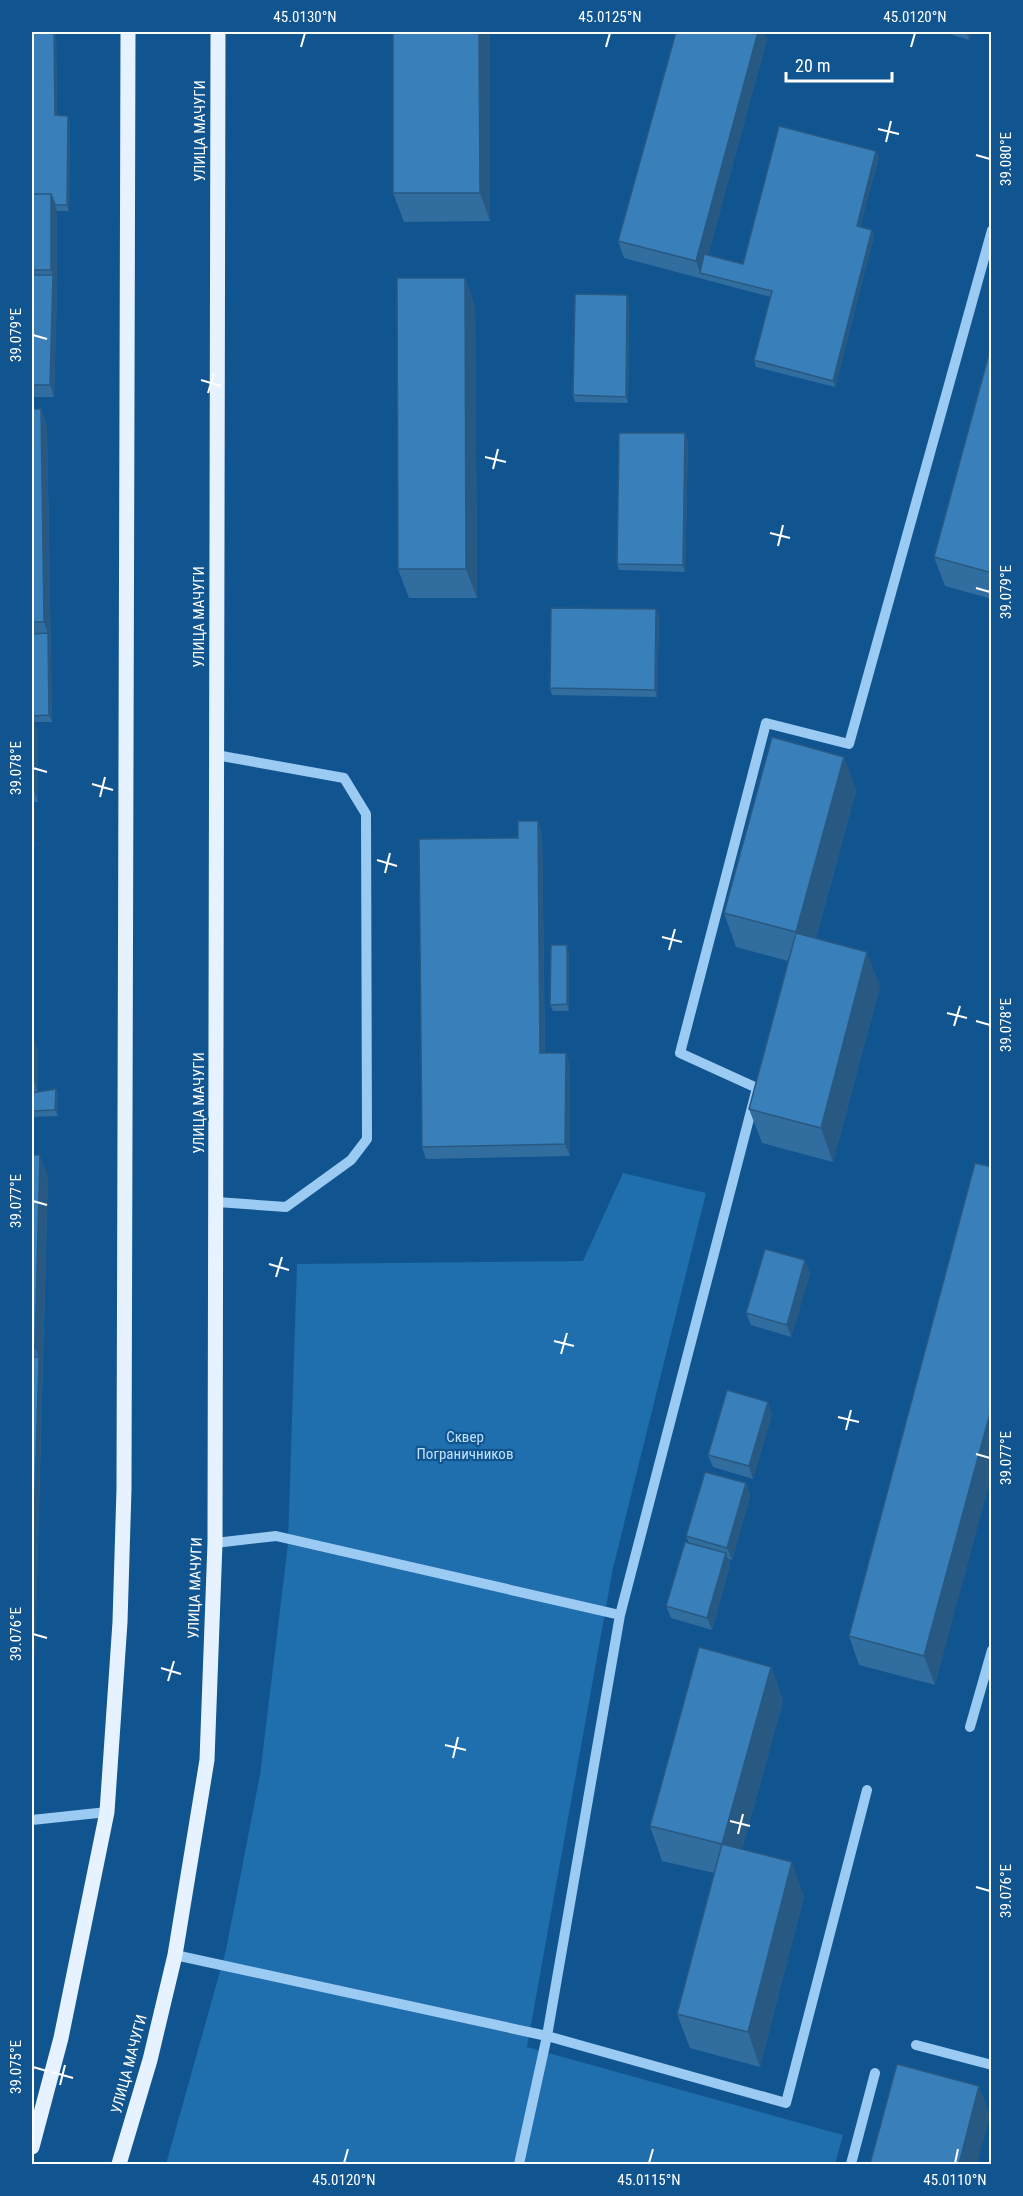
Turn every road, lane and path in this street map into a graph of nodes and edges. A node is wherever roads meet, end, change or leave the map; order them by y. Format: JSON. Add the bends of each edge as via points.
{"nodes":[{"id":1,"x":128,"y":32,"type":"edge"},
{"id":2,"x":218,"y":32,"type":"edge"},
{"id":3,"x":992,"y":230,"type":"edge"},
{"id":4,"x":216,"y":754,"type":"junction"},
{"id":5,"x":217,"y":1202,"type":"junction"},
{"id":6,"x":215,"y":1543,"type":"junction"},
{"id":7,"x":620,"y":1615,"type":"junction"},
{"id":8,"x":992,"y":1650,"type":"edge"},
{"id":9,"x":970,"y":1727,"type":"dead end"},
{"id":10,"x":867,"y":1790,"type":"dead end"},
{"id":11,"x":107,"y":1812,"type":"junction"},
{"id":12,"x":32,"y":1820,"type":"edge"},
{"id":13,"x":176,"y":1955,"type":"junction"},
{"id":14,"x":547,"y":2036,"type":"junction"},
{"id":15,"x":916,"y":2045,"type":"dead end"},
{"id":16,"x":992,"y":2066,"type":"edge"},
{"id":17,"x":875,"y":2073,"type":"dead end"},
{"id":18,"x":32,"y":2147,"type":"edge"},
{"id":19,"x":119,"y":2164,"type":"edge"},
{"id":20,"x":519,"y":2164,"type":"edge"},
{"id":21,"x":851,"y":2164,"type":"edge"}],
"edges":[{"from":1,"to":11,"type":"main road","via":[[124,1477],[120,1622]]},
{"from":2,"to":4,"type":"main road","name":"УЛИЦА МАЧУГИ"},
{"from":3,"to":7,"type":"street","via":[[849,744],[766,723],[680,1053],[757,1088]]},
{"from":4,"to":5,"type":"main road","name":"УЛИЦА МАЧУГИ"},
{"from":4,"to":5,"type":"street","via":[[344,778],[366,814],[367,1115],[367,1139],[351,1160],[286,1208]]},
{"from":5,"to":6,"type":"main road","name":"УЛИЦА МАЧУГИ"},
{"from":6,"to":7,"type":"street","via":[[276,1536]]},
{"from":6,"to":13,"type":"main road","name":"УЛИЦА МАЧУГИ","via":[[207,1760]]},
{"from":7,"to":14,"type":"street"},
{"from":8,"to":9,"type":"street"},
{"from":10,"to":14,"type":"street","via":[[786,2103]]},
{"from":11,"to":12,"type":"street"},
{"from":11,"to":18,"type":"main road","via":[[61,2038]]},
{"from":13,"to":14,"type":"street"},
{"from":13,"to":19,"type":"main road","name":"УЛИЦА МАЧУГИ"},
{"from":14,"to":20,"type":"street"},
{"from":15,"to":16,"type":"street"},
{"from":17,"to":21,"type":"street"}]}
